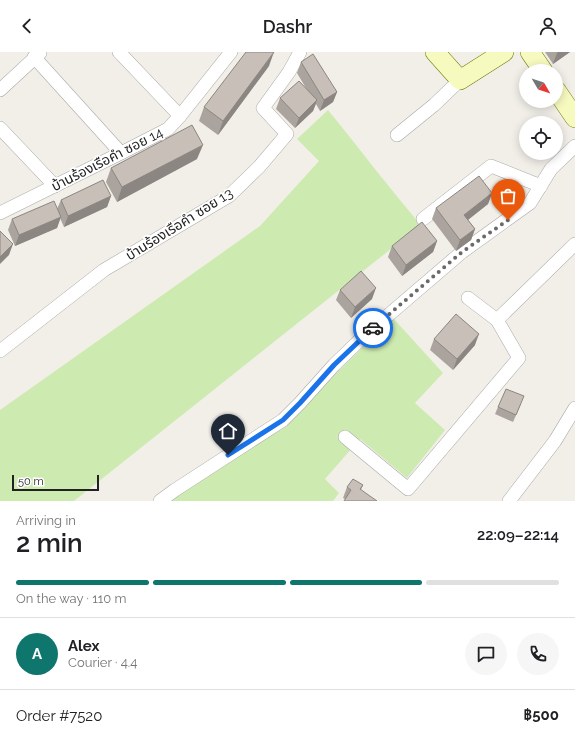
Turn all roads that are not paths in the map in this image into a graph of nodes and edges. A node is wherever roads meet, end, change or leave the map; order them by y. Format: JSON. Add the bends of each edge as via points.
{"nodes":[{"id":1,"x":119,"y":52,"type":"edge"},
{"id":2,"x":231,"y":52,"type":"edge"},
{"id":3,"x":300,"y":52,"type":"edge"},
{"id":4,"x":435,"y":52,"type":"edge"},
{"id":5,"x":504,"y":52,"type":"edge"},
{"id":6,"x":530,"y":52,"type":"edge"},
{"id":7,"x":37,"y":55,"type":"edge"},
{"id":8,"x":538,"y":64,"type":"edge"},
{"id":9,"x":460,"y":80,"type":"junction"},
{"id":10,"x":0,"y":90,"type":"edge"},
{"id":11,"x":563,"y":100,"type":"edge"},
{"id":12,"x":180,"y":116,"type":"junction"},
{"id":13,"x":575,"y":118,"type":"edge"},
{"id":14,"x":0,"y":128,"type":"edge"},
{"id":15,"x":397,"y":135,"type":"dead end"},
{"id":16,"x":575,"y":146,"type":"edge"},
{"id":17,"x":121,"y":153,"type":"junction"},
{"id":18,"x":55,"y":186,"type":"junction"},
{"id":19,"x":541,"y":186,"type":"junction"},
{"id":20,"x":0,"y":213,"type":"edge"},
{"id":21,"x":422,"y":218,"type":"dead end"},
{"id":22,"x":575,"y":244,"type":"edge"},
{"id":23,"x":468,"y":298,"type":"dead end"},
{"id":24,"x":497,"y":320,"type":"junction"},
{"id":25,"x":0,"y":352,"type":"edge"},
{"id":26,"x":575,"y":408,"type":"edge"},
{"id":27,"x":345,"y":437,"type":"dead end"},
{"id":28,"x":160,"y":501,"type":"edge"},
{"id":29,"x":509,"y":501,"type":"edge"}],
"edges":[{"from":1,"to":12,"type":"street"},
{"from":2,"to":12,"type":"street","name":"บ้านร้องเรือคำ ซอย 14"},
{"from":3,"to":25,"type":"street","name":"บ้านร้องเรือคำ ซอย 13","via":[[263,108],[287,134],[259,167],[229,196],[104,270]]},
{"from":4,"to":9,"type":"street"},
{"from":5,"to":9,"type":"street"},
{"from":6,"to":8,"type":"street"},
{"from":7,"to":10,"type":"street"},
{"from":7,"to":17,"type":"street"},
{"from":9,"to":15,"type":"street","via":[[434,106]]},
{"from":11,"to":13,"type":"street"},
{"from":12,"to":17,"type":"street","name":"บ้านร้องเรือคำ ซอย 14","via":[[168,129]]},
{"from":14,"to":18,"type":"street"},
{"from":16,"to":19,"type":"street","via":[[551,169]]},
{"from":17,"to":18,"type":"street","name":"บ้านร้องเรือคำ ซอย 14"},
{"from":18,"to":20,"type":"street","name":"บ้านร้องเรือคำ ซอย 14"},
{"from":19,"to":21,"type":"street","via":[[491,166]]},
{"from":19,"to":28,"type":"street","via":[[530,203],[462,252],[364,336],[283,420]]},
{"from":22,"to":24,"type":"street"},
{"from":23,"to":24,"type":"street"},
{"from":24,"to":27,"type":"street","via":[[519,358],[408,489]]},
{"from":26,"to":29,"type":"street","via":[[555,441]]}]}
